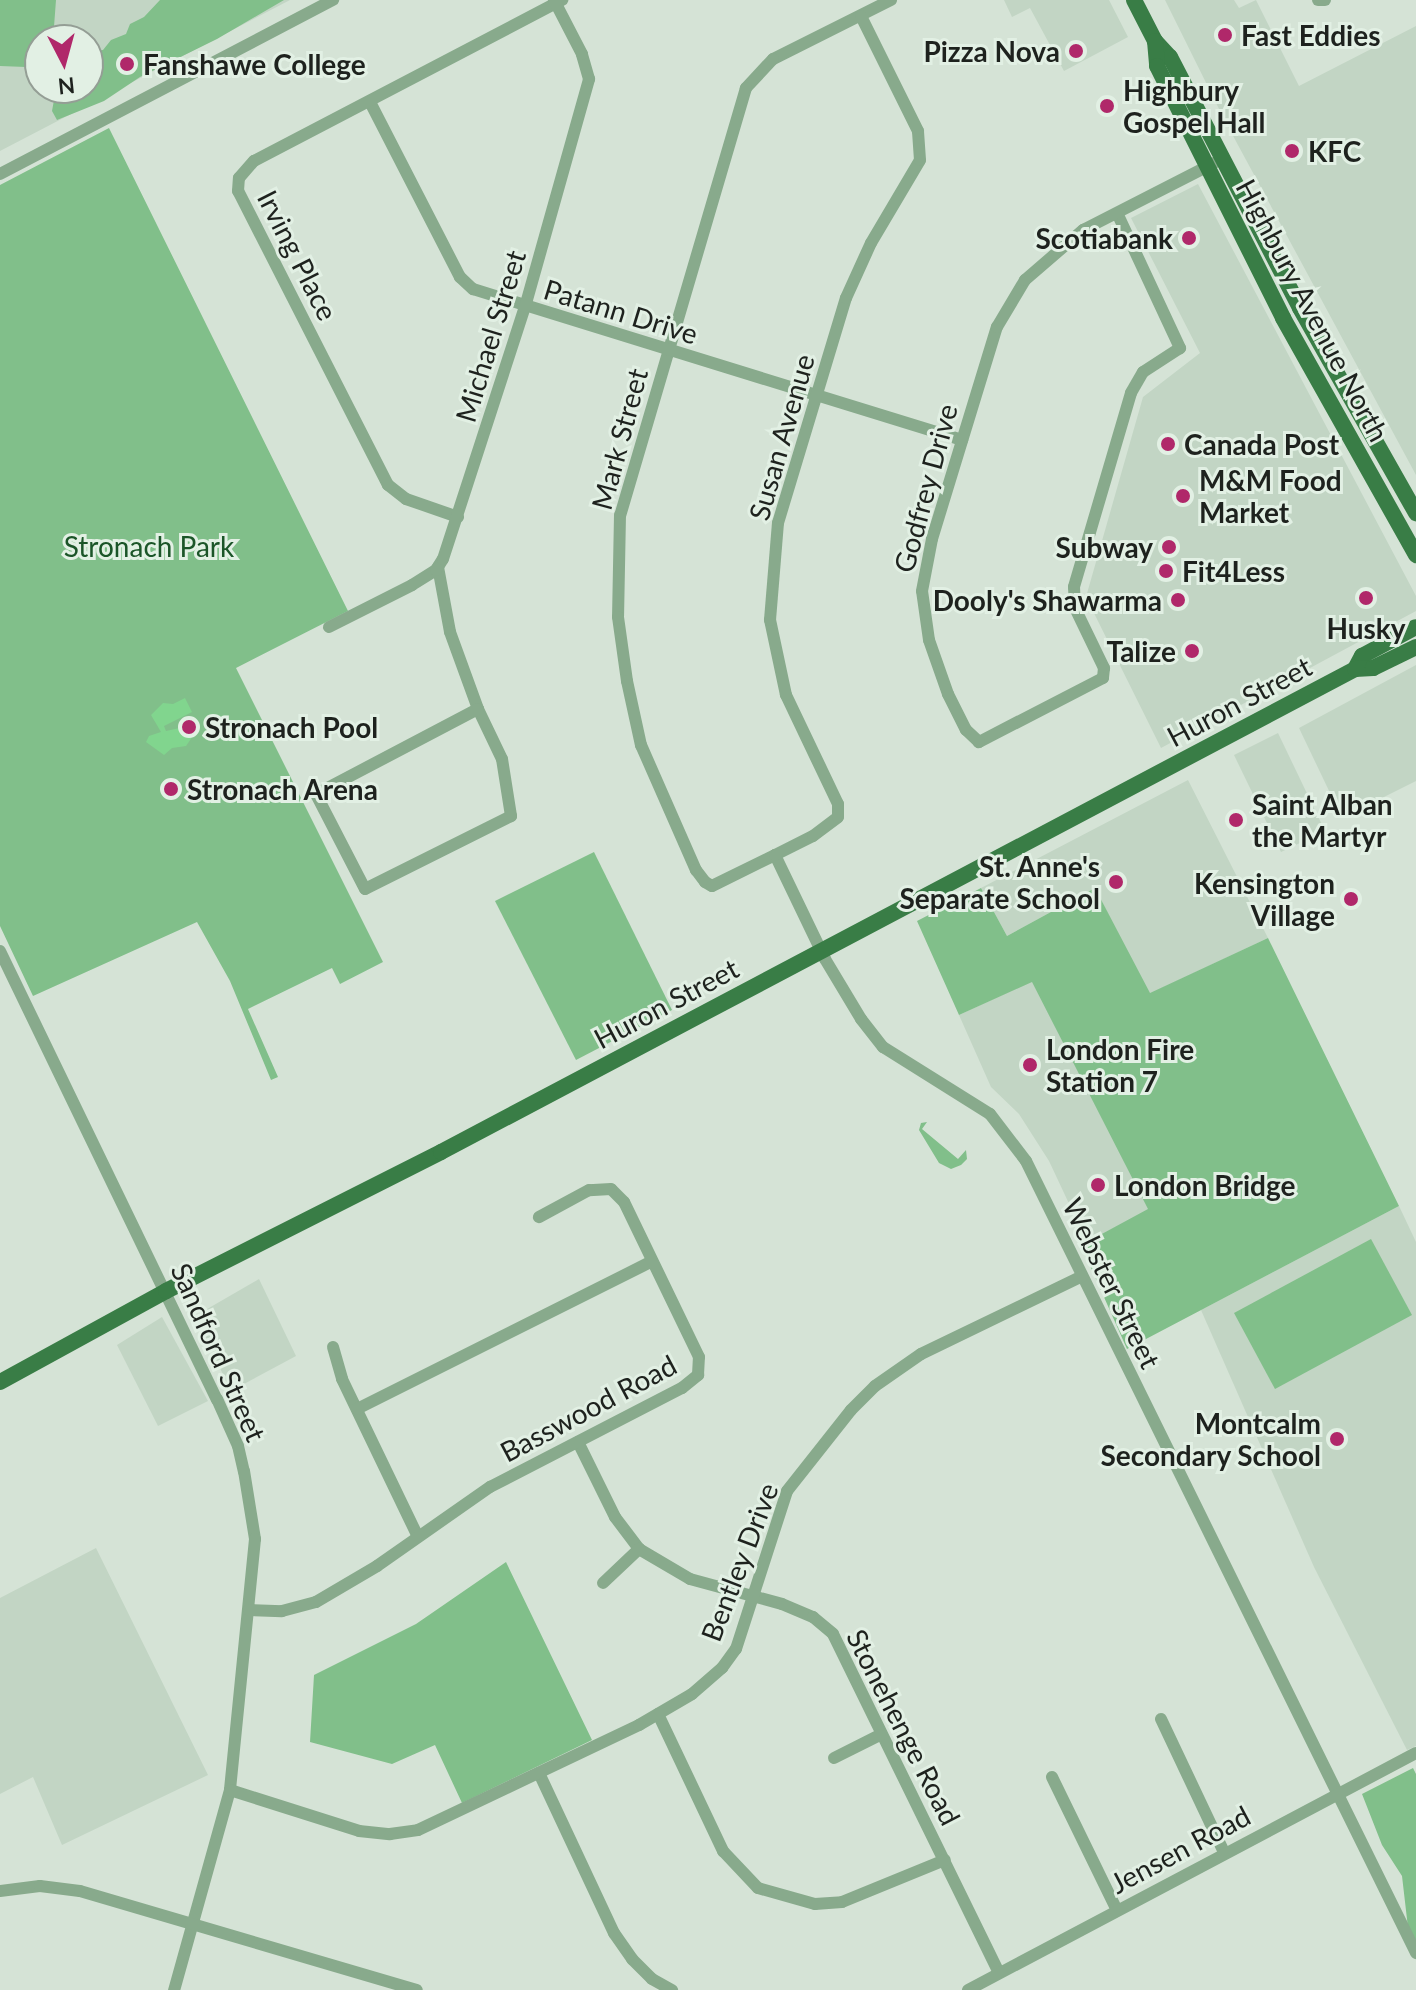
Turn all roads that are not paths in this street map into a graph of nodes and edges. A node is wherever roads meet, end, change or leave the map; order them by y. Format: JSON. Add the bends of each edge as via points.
{"nodes":[{"id":1,"x":333,"y":0,"type":"edge"},
{"id":2,"x":891,"y":0,"type":"edge"},
{"id":3,"x":1134,"y":0,"type":"edge"},
{"id":4,"x":1318,"y":0,"type":"edge"},
{"id":5,"x":1325,"y":0,"type":"edge"},
{"id":6,"x":558,"y":1,"type":"edge"},
{"id":7,"x":861,"y":16,"type":"junction"},
{"id":8,"x":370,"y":102,"type":"junction"},
{"id":9,"x":1216,"y":162,"type":"junction"},
{"id":10,"x":0,"y":174,"type":"edge"},
{"id":11,"x":1118,"y":215,"type":"junction"},
{"id":12,"x":525,"y":307,"type":"junction"},
{"id":13,"x":669,"y":349,"type":"junction"},
{"id":14,"x":818,"y":398,"type":"junction"},
{"id":15,"x":962,"y":440,"type":"junction"},
{"id":16,"x":1416,"y":513,"type":"edge"},
{"id":17,"x":458,"y":517,"type":"junction"},
{"id":18,"x":1416,"y":555,"type":"edge"},
{"id":19,"x":438,"y":567,"type":"junction"},
{"id":20,"x":329,"y":627,"type":"dead end"},
{"id":21,"x":1416,"y":627,"type":"edge"},
{"id":22,"x":1416,"y":647,"type":"edge"},
{"id":23,"x":1355,"y":669,"type":"junction"},
{"id":24,"x":478,"y":709,"type":"junction"},
{"id":25,"x":775,"y":855,"type":"junction"},
{"id":26,"x":821,"y":950,"type":"junction"},
{"id":27,"x":0,"y":951,"type":"edge"},
{"id":28,"x":539,"y":1217,"type":"dead end"},
{"id":29,"x":652,"y":1261,"type":"junction"},
{"id":30,"x":1082,"y":1276,"type":"junction"},
{"id":31,"x":166,"y":1291,"type":"junction"},
{"id":32,"x":333,"y":1347,"type":"dead end"},
{"id":33,"x":0,"y":1382,"type":"edge"},
{"id":34,"x":357,"y":1409,"type":"junction"},
{"id":35,"x":578,"y":1442,"type":"junction"},
{"id":36,"x":418,"y":1537,"type":"junction"},
{"id":37,"x":639,"y":1549,"type":"junction"},
{"id":38,"x":603,"y":1583,"type":"dead end"},
{"id":39,"x":753,"y":1598,"type":"junction"},
{"id":40,"x":249,"y":1610,"type":"junction"},
{"id":41,"x":658,"y":1714,"type":"junction"},
{"id":42,"x":1161,"y":1719,"type":"dead end"},
{"id":43,"x":880,"y":1735,"type":"junction"},
{"id":44,"x":1416,"y":1753,"type":"edge"},
{"id":45,"x":834,"y":1758,"type":"dead end"},
{"id":46,"x":539,"y":1773,"type":"junction"},
{"id":47,"x":1052,"y":1777,"type":"dead end"},
{"id":48,"x":230,"y":1790,"type":"junction"},
{"id":49,"x":1339,"y":1794,"type":"junction"},
{"id":50,"x":1224,"y":1852,"type":"junction"},
{"id":51,"x":945,"y":1860,"type":"junction"},
{"id":52,"x":0,"y":1891,"type":"edge"},
{"id":53,"x":1117,"y":1910,"type":"junction"},
{"id":54,"x":191,"y":1922,"type":"junction"},
{"id":55,"x":1416,"y":1953,"type":"edge"},
{"id":56,"x":998,"y":1971,"type":"junction"},
{"id":57,"x":174,"y":1990,"type":"edge"},
{"id":58,"x":417,"y":1990,"type":"edge"},
{"id":59,"x":672,"y":1990,"type":"edge"},
{"id":60,"x":968,"y":1990,"type":"edge"}],
"edges":[{"from":1,"to":10,"type":"street"},
{"from":2,"to":7,"type":"street","name":"Mark Street"},
{"from":3,"to":9,"type":"main road","name":"Highbury Avenue North","via":[[1155,41],[1157,66]]},
{"from":4,"to":5,"type":"street"},
{"from":6,"to":8,"type":"street","name":"Irving Place"},
{"from":6,"to":12,"type":"street","name":"Michael Street","via":[[589,79]]},
{"from":7,"to":13,"type":"street","name":"Mark Street","via":[[773,59],[746,88]]},
{"from":7,"to":14,"type":"street","name":"Susan Avenue","via":[[918,131],[920,160],[846,298]]},
{"from":8,"to":12,"type":"street","name":"Patann Drive","via":[[460,277],[473,289]]},
{"from":8,"to":17,"type":"street","name":"Irving Place","via":[[254,161],[239,178],[238,191],[388,485],[406,499]]},
{"from":9,"to":11,"type":"street","name":"Godfrey Drive"},
{"from":9,"to":16,"type":"main road","name":"Highbury Avenue North"},
{"from":9,"to":18,"type":"main road","name":"Highbury Avenue North","via":[[1283,318]]},
{"from":11,"to":15,"type":"street","name":"Godfrey Drive","via":[[1083,230],[1025,280],[997,327]]},
{"from":11,"to":15,"type":"street","name":"Godfrey Drive","via":[[1180,348],[1143,372],[1131,393],[1074,587],[1075,608],[1104,668],[1103,678],[979,742],[966,730],[948,694],[929,640],[922,591]]},
{"from":12,"to":13,"type":"street","name":"Patann Drive"},
{"from":12,"to":17,"type":"street","name":"Michael Street"},
{"from":13,"to":14,"type":"street","name":"Patann Drive"},
{"from":13,"to":25,"type":"street","name":"Mark Street","via":[[620,515],[618,617],[627,681],[641,745],[705,882],[712,886]]},
{"from":14,"to":15,"type":"street","name":"Patann Drive"},
{"from":14,"to":25,"type":"street","name":"Susan Avenue","via":[[778,523],[770,620],[786,695],[838,804],[838,817]]},
{"from":17,"to":19,"type":"street","name":"Michael Street"},
{"from":19,"to":20,"type":"street"},
{"from":19,"to":24,"type":"street","via":[[450,632]]},
{"from":21,"to":23,"type":"main road","name":"Huron Street","via":[[1362,656]]},
{"from":22,"to":23,"type":"main road","name":"Huron Street","via":[[1373,668]]},
{"from":23,"to":26,"type":"main road","name":"Huron Street"},
{"from":24,"to":24,"type":"street","via":[[502,759],[511,816],[365,889],[316,794]]},
{"from":25,"to":26,"type":"street"},
{"from":26,"to":30,"type":"street","name":"Webster Street","via":[[883,1047],[990,1114],[1026,1161]]},
{"from":26,"to":31,"type":"main road","name":"Huron Street"},
{"from":27,"to":31,"type":"street","name":"Sandford Street"},
{"from":28,"to":29,"type":"street","name":"Basswood Road","via":[[589,1190],[611,1189],[624,1202]]},
{"from":29,"to":34,"type":"street"},
{"from":29,"to":35,"type":"street","name":"Basswood Road","via":[[699,1357],[698,1375]]},
{"from":30,"to":39,"type":"street","name":"Bentley Drive","via":[[921,1354],[875,1386],[826,1438],[787,1491]]},
{"from":30,"to":49,"type":"street","name":"Webster Street"},
{"from":31,"to":33,"type":"main road","name":"Huron Street"},
{"from":31,"to":40,"type":"street","name":"Sandford Street","via":[[238,1446],[255,1539]]},
{"from":32,"to":34,"type":"street"},
{"from":34,"to":36,"type":"street"},
{"from":35,"to":36,"type":"street","name":"Basswood Road","via":[[490,1487]]},
{"from":35,"to":37,"type":"street","name":"Stonehenge Road","via":[[615,1517]]},
{"from":36,"to":40,"type":"street","name":"Basswood Road","via":[[316,1602],[282,1611]]},
{"from":37,"to":38,"type":"street"},
{"from":37,"to":39,"type":"street","name":"Stonehenge Road","via":[[690,1579]]},
{"from":39,"to":41,"type":"street","name":"Bentley Drive","via":[[745,1629],[722,1668]]},
{"from":39,"to":43,"type":"street","name":"Stonehenge Road","via":[[813,1617],[833,1634]]},
{"from":40,"to":48,"type":"street","name":"Sandford Street"},
{"from":41,"to":46,"type":"street","name":"Bentley Drive"},
{"from":41,"to":51,"type":"street","via":[[723,1851],[758,1888],[815,1904],[842,1902]]},
{"from":42,"to":50,"type":"street"},
{"from":43,"to":45,"type":"street"},
{"from":43,"to":51,"type":"street","name":"Stonehenge Road"},
{"from":44,"to":49,"type":"street","name":"Jensen Road"},
{"from":46,"to":48,"type":"street","name":"Bentley Drive","via":[[418,1830],[390,1834],[359,1831]]},
{"from":46,"to":59,"type":"street","via":[[614,1933],[642,1969]]},
{"from":47,"to":53,"type":"street"},
{"from":48,"to":54,"type":"street","name":"Sandford Street"},
{"from":49,"to":50,"type":"street","name":"Jensen Road"},
{"from":49,"to":55,"type":"street","name":"Webster Street"},
{"from":50,"to":53,"type":"street","name":"Jensen Road"},
{"from":51,"to":56,"type":"street","name":"Stonehenge Road"},
{"from":52,"to":54,"type":"street","via":[[40,1886],[80,1891]]},
{"from":53,"to":56,"type":"street","name":"Jensen Road"},
{"from":54,"to":57,"type":"street","name":"Sandford Street"},
{"from":54,"to":58,"type":"street"},
{"from":56,"to":60,"type":"street","name":"Jensen Road"}]}
